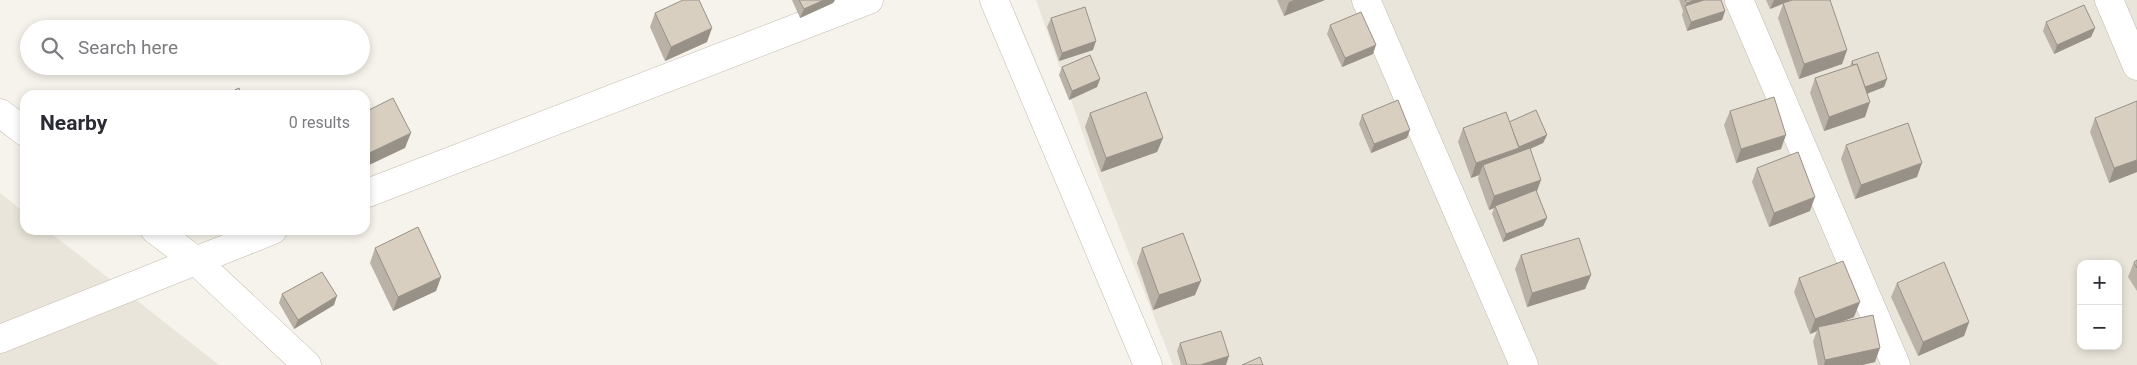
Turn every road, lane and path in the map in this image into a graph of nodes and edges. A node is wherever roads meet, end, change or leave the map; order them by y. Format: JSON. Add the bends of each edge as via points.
{"nodes":[{"id":1,"x":869,"y":0,"type":"edge"},
{"id":2,"x":994,"y":0,"type":"edge"},
{"id":3,"x":1366,"y":0,"type":"edge"},
{"id":4,"x":1739,"y":0,"type":"edge"},
{"id":5,"x":2109,"y":0,"type":"edge"},
{"id":6,"x":2137,"y":66,"type":"edge"},
{"id":7,"x":0,"y":113,"type":"edge"},
{"id":8,"x":20,"y":128,"type":"edge"},
{"id":9,"x":370,"y":192,"type":"edge"},
{"id":10,"x":162,"y":235,"type":"edge"},
{"id":11,"x":260,"y":235,"type":"edge"},
{"id":12,"x":195,"y":260,"type":"junction"},
{"id":13,"x":0,"y":339,"type":"edge"},
{"id":14,"x":307,"y":365,"type":"edge"},
{"id":15,"x":1148,"y":365,"type":"edge"},
{"id":16,"x":1524,"y":365,"type":"edge"},
{"id":17,"x":1896,"y":365,"type":"edge"}],
"edges":[{"from":1,"to":9,"type":"street"},
{"from":2,"to":15,"type":"street"},
{"from":3,"to":16,"type":"street"},
{"from":4,"to":17,"type":"street"},
{"from":5,"to":6,"type":"street"},
{"from":7,"to":8,"type":"street"},
{"from":10,"to":12,"type":"street"},
{"from":11,"to":12,"type":"street"},
{"from":12,"to":13,"type":"street"},
{"from":12,"to":14,"type":"street"}]}
